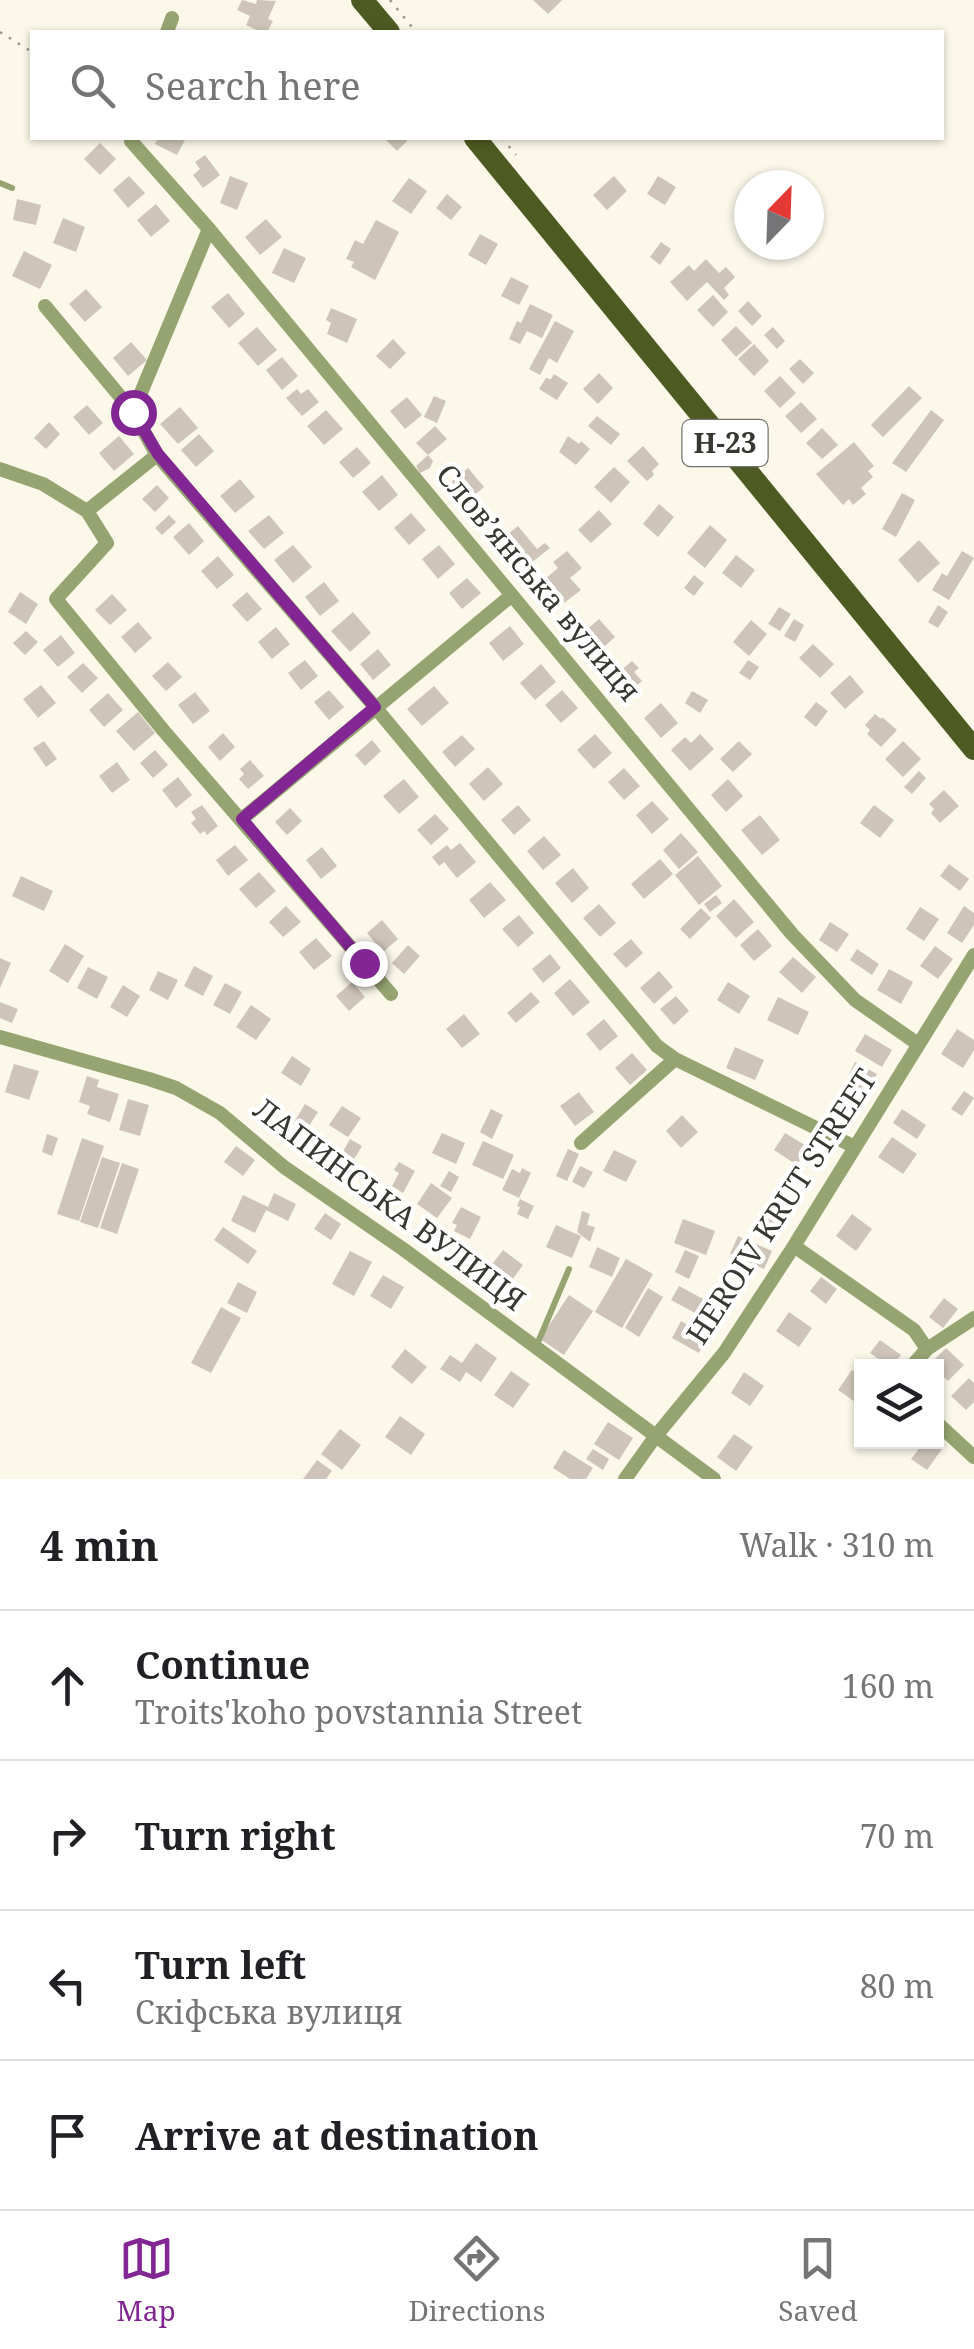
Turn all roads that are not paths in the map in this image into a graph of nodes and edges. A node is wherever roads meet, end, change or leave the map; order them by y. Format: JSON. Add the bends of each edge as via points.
{"nodes":[{"id":1,"x":362,"y":0,"type":"edge"},
{"id":2,"x":387,"y":30,"type":"edge"},
{"id":3,"x":131,"y":140,"type":"edge"},
{"id":4,"x":477,"y":140,"type":"edge"},
{"id":5,"x":0,"y":183,"type":"edge"},
{"id":6,"x":12,"y":188,"type":"dead end"},
{"id":7,"x":209,"y":229,"type":"junction"},
{"id":8,"x":44,"y":306,"type":"dead end"},
{"id":9,"x":133,"y":412,"type":"junction"},
{"id":10,"x":158,"y":454,"type":"junction"},
{"id":11,"x":0,"y":469,"type":"edge"},
{"id":12,"x":87,"y":511,"type":"junction"},
{"id":13,"x":512,"y":595,"type":"junction"},
{"id":14,"x":375,"y":707,"type":"junction"},
{"id":15,"x":974,"y":749,"type":"edge"},
{"id":16,"x":242,"y":819,"type":"junction"},
{"id":17,"x":974,"y":955,"type":"edge"},
{"id":18,"x":391,"y":994,"type":"dead end"},
{"id":19,"x":0,"y":1036,"type":"edge"},
{"id":20,"x":918,"y":1044,"type":"junction"},
{"id":21,"x":675,"y":1059,"type":"junction"},
{"id":22,"x":580,"y":1143,"type":"dead end"},
{"id":23,"x":855,"y":1147,"type":"junction"},
{"id":24,"x":794,"y":1246,"type":"junction"},
{"id":25,"x":569,"y":1269,"type":"dead end"},
{"id":26,"x":974,"y":1318,"type":"edge"},
{"id":27,"x":536,"y":1348,"type":"junction"},
{"id":28,"x":928,"y":1349,"type":"junction"},
{"id":29,"x":919,"y":1359,"type":"edge"},
{"id":30,"x":944,"y":1429,"type":"edge"},
{"id":31,"x":655,"y":1437,"type":"junction"},
{"id":32,"x":974,"y":1456,"type":"edge"},
{"id":33,"x":625,"y":1479,"type":"edge"},
{"id":34,"x":714,"y":1479,"type":"edge"}],
"edges":[{"from":1,"to":2,"type":"main road"},
{"from":3,"to":7,"type":"street","name":"Словʼянська вулиця"},
{"from":4,"to":15,"type":"main road","number":"Н-23"},
{"from":5,"to":6,"type":"lane"},
{"from":7,"to":9,"type":"street"},
{"from":7,"to":13,"type":"street","name":"Словʼянська вулиця"},
{"from":8,"to":9,"type":"street"},
{"from":9,"to":10,"type":"street"},
{"from":10,"to":12,"type":"street"},
{"from":10,"to":14,"type":"street"},
{"from":11,"to":12,"type":"street","via":[[44,484]]},
{"from":12,"to":16,"type":"street","via":[[107,543],[56,598]]},
{"from":13,"to":14,"type":"street"},
{"from":13,"to":20,"type":"street","name":"Словʼянська вулиця","via":[[831,976]]},
{"from":14,"to":16,"type":"street"},
{"from":14,"to":21,"type":"street","via":[[657,1046]]},
{"from":16,"to":18,"type":"street"},
{"from":17,"to":20,"type":"street","name":"HEROIV KRUT STREET"},
{"from":19,"to":27,"type":"street","name":"ЛАПИНСЬКА ВУЛИЦЯ","via":[[196,1098]]},
{"from":20,"to":23,"type":"street","name":"HEROIV KRUT STREET"},
{"from":21,"to":22,"type":"street"},
{"from":21,"to":23,"type":"street"},
{"from":23,"to":24,"type":"street","name":"HEROIV KRUT STREET"},
{"from":24,"to":28,"type":"street","via":[[914,1330]]},
{"from":24,"to":31,"type":"street","name":"HEROIV KRUT STREET","via":[[724,1352]]},
{"from":25,"to":27,"type":"lane"},
{"from":26,"to":28,"type":"street"},
{"from":27,"to":31,"type":"street","name":"ЛАПИНСЬКА ВУЛИЦЯ"},
{"from":28,"to":29,"type":"street"},
{"from":30,"to":32,"type":"street"},
{"from":31,"to":33,"type":"street","name":"HEROIV KRUT STREET"},
{"from":31,"to":34,"type":"street","name":"ЛАПИНСЬКА ВУЛИЦЯ"}]}
